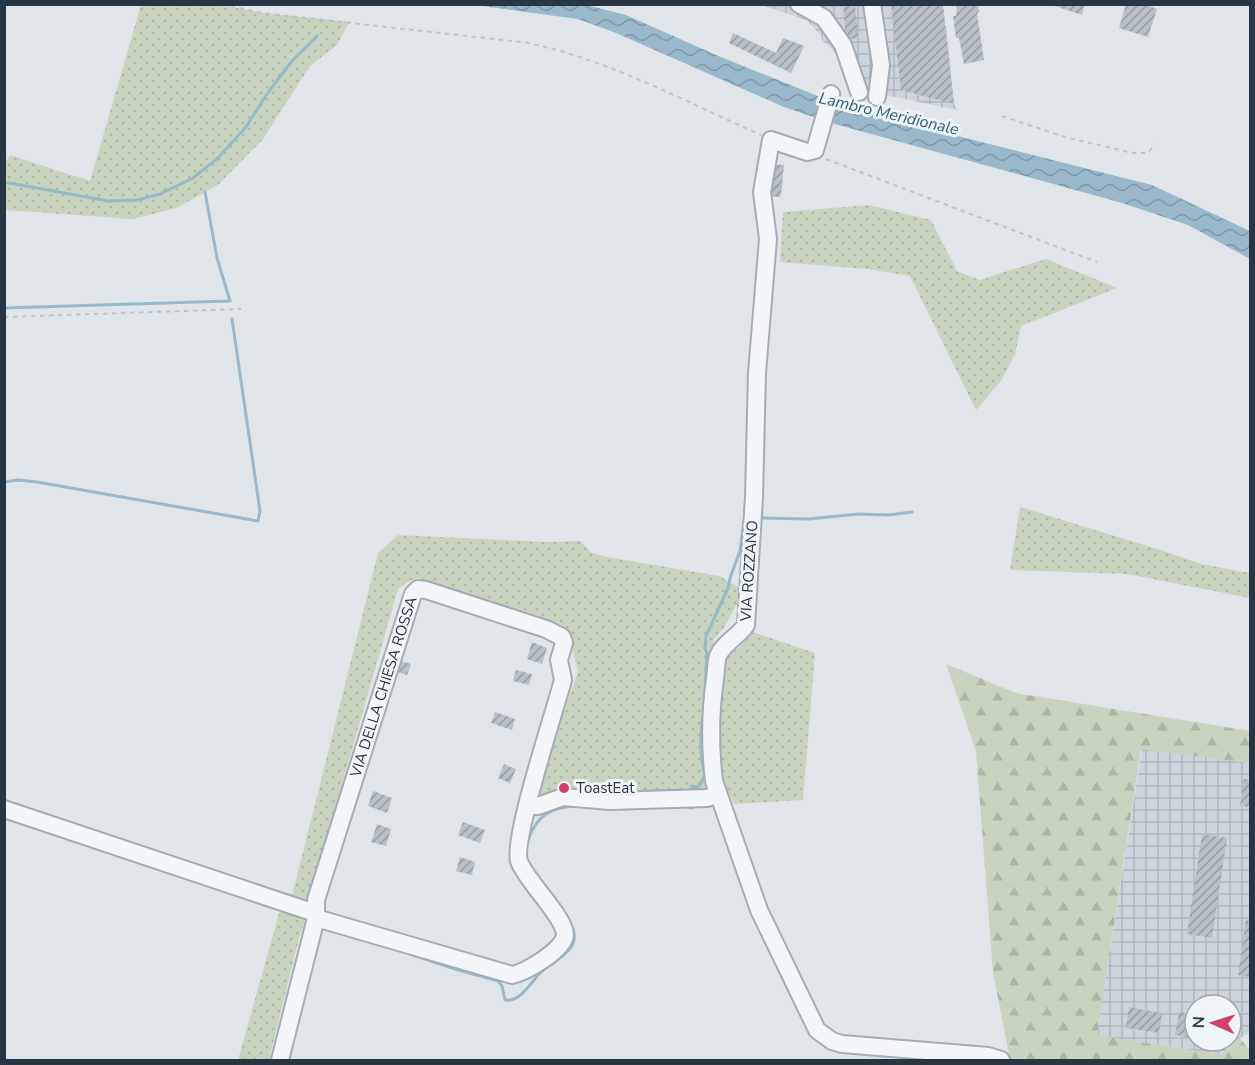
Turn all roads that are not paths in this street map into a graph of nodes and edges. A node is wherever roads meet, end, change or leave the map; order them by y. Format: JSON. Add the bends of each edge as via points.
{"nodes":[{"id":1,"x":799,"y":4,"type":"edge"},
{"id":2,"x":872,"y":4,"type":"edge"},
{"id":3,"x":859,"y":92,"type":"dead end"},
{"id":4,"x":831,"y":94,"type":"dead end"},
{"id":5,"x":878,"y":97,"type":"dead end"},
{"id":6,"x":718,"y":794,"type":"junction"},
{"id":7,"x":527,"y":806,"type":"junction"},
{"id":8,"x":4,"y":809,"type":"edge"},
{"id":9,"x":316,"y":915,"type":"junction"},
{"id":10,"x":279,"y":1060,"type":"edge"},
{"id":11,"x":1001,"y":1060,"type":"edge"}],
"edges":[{"from":1,"to":3,"type":"street","via":[[824,18],[843,45]]},
{"from":2,"to":5,"type":"street","via":[[881,65]]},
{"from":4,"to":6,"type":"street","name":"VIA ROZZANO","via":[[817,146],[807,152],[771,140],[762,192],[768,239],[757,373],[746,625],[718,656],[710,713],[711,759]]},
{"from":6,"to":7,"type":"street","via":[[708,798],[610,801],[563,797]]},
{"from":6,"to":11,"type":"street","name":"VIA ROZZANO","via":[[755,902],[817,1030],[842,1044]]},
{"from":7,"to":9,"type":"street","name":"VIA DELLA CHIESA ROSSA","via":[[519,863],[565,933],[554,951],[525,971],[507,974]]},
{"from":7,"to":9,"type":"street","name":"VIA DELLA CHIESA ROSSA","via":[[563,680],[559,660],[563,639],[546,629],[418,589],[412,595],[316,900]]},
{"from":8,"to":9,"type":"street","name":"VIA DELLA CHIESA ROSSA"},
{"from":9,"to":10,"type":"street","name":"VIA DELLA CHIESA ROSSA"}]}
